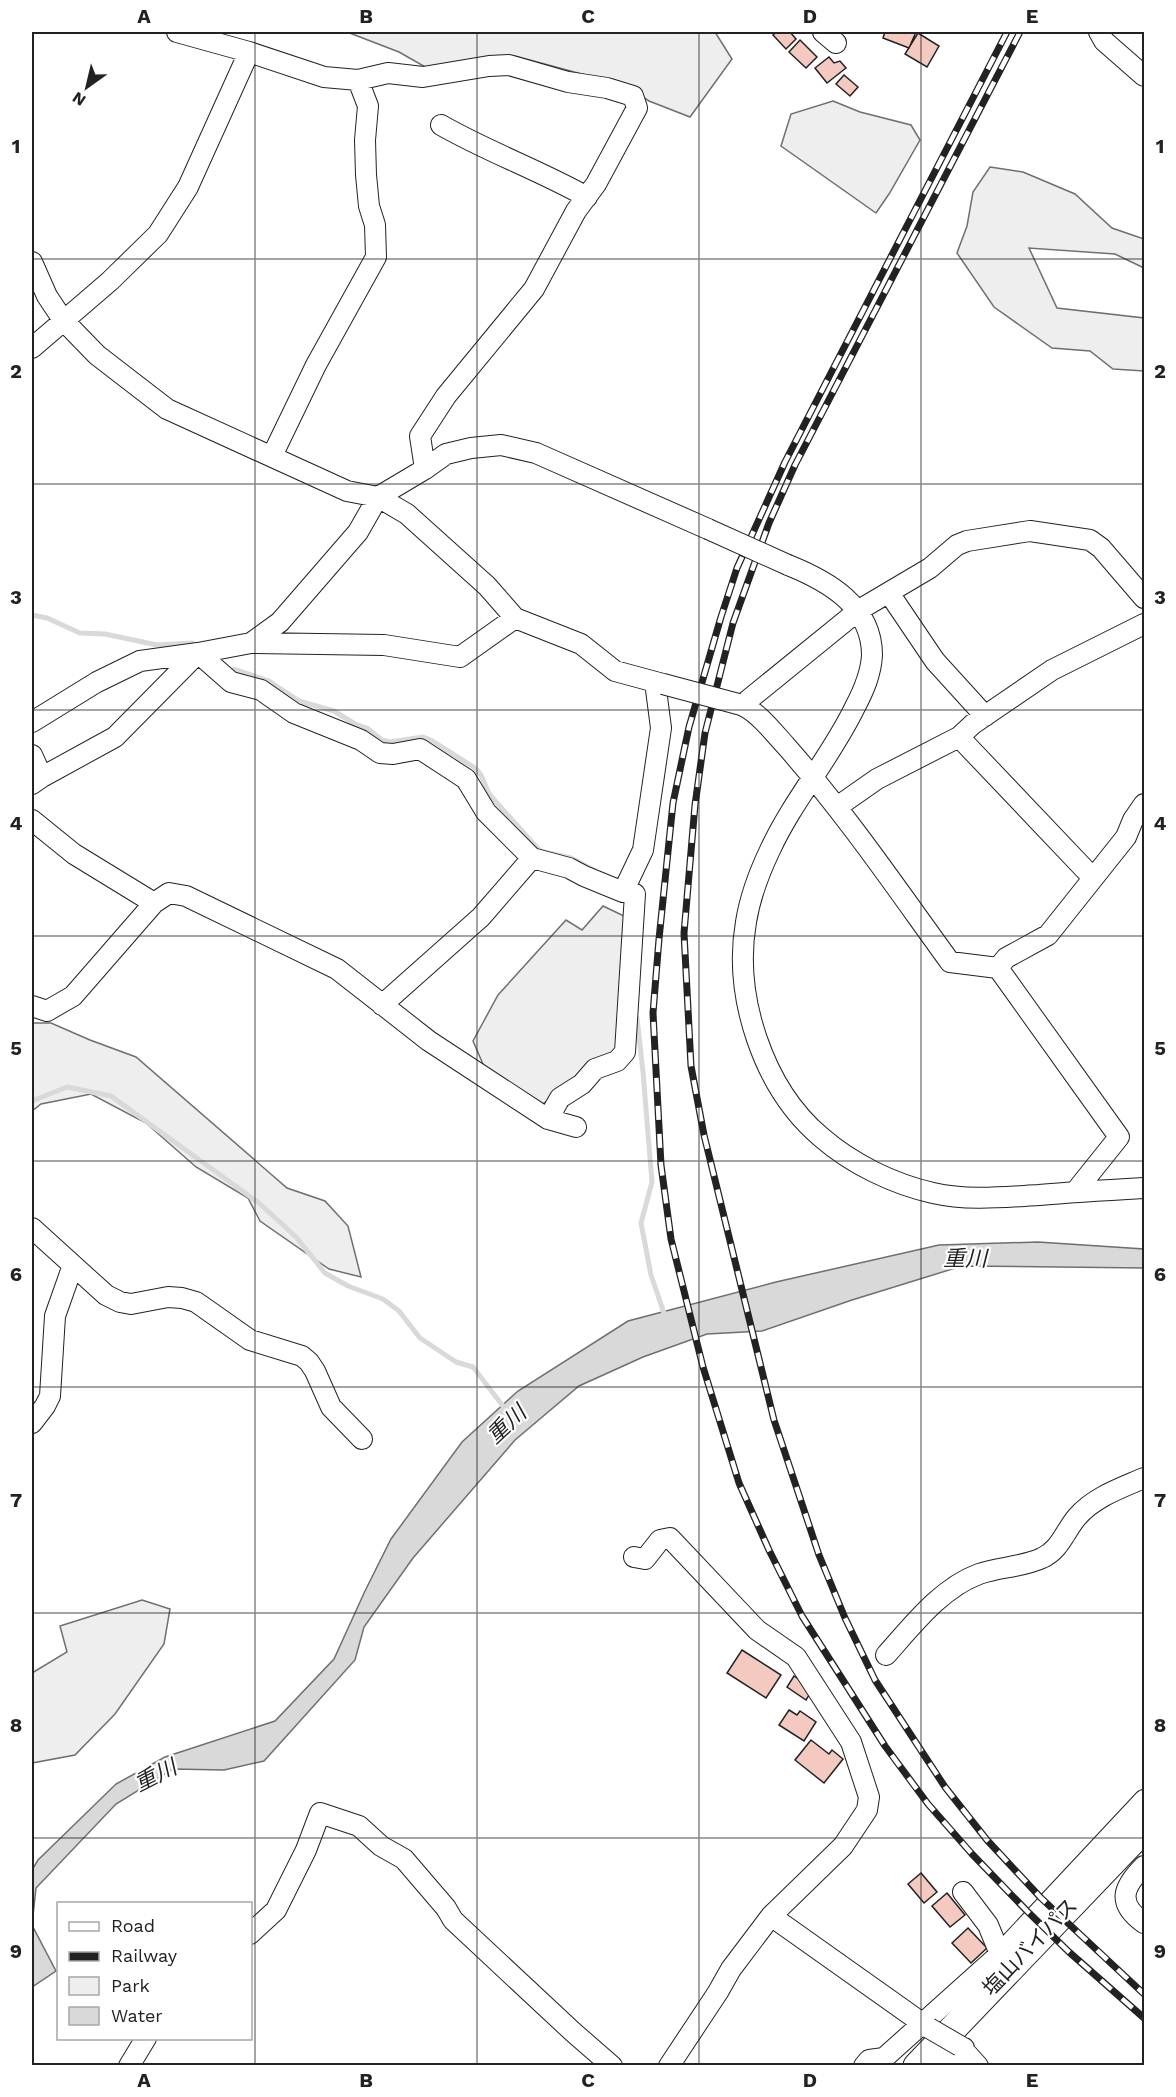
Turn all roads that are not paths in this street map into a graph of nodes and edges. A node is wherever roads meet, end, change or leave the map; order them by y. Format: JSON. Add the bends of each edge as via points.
{"nodes":[{"id":1,"x":177,"y":32,"type":"edge"},
{"id":2,"x":1098,"y":32,"type":"edge"},
{"id":3,"x":249,"y":52,"type":"junction"},
{"id":4,"x":1144,"y":76,"type":"edge"},
{"id":5,"x":358,"y":80,"type":"junction"},
{"id":6,"x":441,"y":125,"type":"dead end"},
{"id":7,"x":587,"y":196,"type":"junction"},
{"id":8,"x":32,"y":262,"type":"edge"},
{"id":9,"x":63,"y":321,"type":"junction"},
{"id":10,"x":32,"y":348,"type":"edge"},
{"id":11,"x":272,"y":456,"type":"junction"},
{"id":12,"x":425,"y":469,"type":"junction"},
{"id":13,"x":378,"y":498,"type":"junction"},
{"id":14,"x":888,"y":593,"type":"junction"},
{"id":15,"x":1144,"y":598,"type":"edge"},
{"id":16,"x":859,"y":610,"type":"junction"},
{"id":17,"x":515,"y":618,"type":"junction"},
{"id":18,"x":1144,"y":624,"type":"edge"},
{"id":19,"x":251,"y":643,"type":"junction"},
{"id":20,"x":198,"y":653,"type":"junction"},
{"id":21,"x":659,"y":683,"type":"junction"},
{"id":22,"x":740,"y":705,"type":"junction"},
{"id":23,"x":984,"y":716,"type":"junction"},
{"id":24,"x":32,"y":722,"type":"edge"},
{"id":25,"x":959,"y":737,"type":"junction"},
{"id":26,"x":32,"y":755,"type":"edge"},
{"id":27,"x":814,"y":778,"type":"junction"},
{"id":28,"x":37,"y":781,"type":"edge"},
{"id":29,"x":1144,"y":804,"type":"edge"},
{"id":30,"x":837,"y":807,"type":"junction"},
{"id":31,"x":32,"y":820,"type":"edge"},
{"id":32,"x":532,"y":858,"type":"junction"},
{"id":33,"x":1093,"y":878,"type":"junction"},
{"id":34,"x":635,"y":894,"type":"dead end"},
{"id":35,"x":154,"y":903,"type":"junction"},
{"id":36,"x":998,"y":968,"type":"junction"},
{"id":37,"x":382,"y":1005,"type":"junction"},
{"id":38,"x":32,"y":1006,"type":"edge"},
{"id":39,"x":548,"y":1119,"type":"junction"},
{"id":40,"x":576,"y":1127,"type":"dead end"},
{"id":41,"x":1144,"y":1188,"type":"edge"},
{"id":42,"x":1075,"y":1192,"type":"junction"},
{"id":43,"x":32,"y":1228,"type":"edge"},
{"id":44,"x":73,"y":1265,"type":"junction"},
{"id":45,"x":32,"y":1423,"type":"edge"},
{"id":46,"x":362,"y":1439,"type":"dead end"},
{"id":47,"x":1144,"y":1478,"type":"edge"},
{"id":48,"x":634,"y":1557,"type":"dead end"},
{"id":49,"x":886,"y":1654,"type":"dead end"},
{"id":50,"x":1144,"y":1800,"type":"edge"},
{"id":51,"x":1144,"y":1829,"type":"edge"},
{"id":52,"x":1144,"y":1866,"type":"edge"},
{"id":53,"x":963,"y":1892,"type":"dead end"},
{"id":54,"x":771,"y":1916,"type":"junction"},
{"id":55,"x":1144,"y":1923,"type":"edge"},
{"id":56,"x":252,"y":1932,"type":"edge"},
{"id":57,"x":1000,"y":1954,"type":"junction"},
{"id":58,"x":926,"y":2026,"type":"junction"},
{"id":59,"x":145,"y":2040,"type":"edge"},
{"id":60,"x":962,"y":2047,"type":"junction"},
{"id":61,"x":129,"y":2066,"type":"edge"},
{"id":62,"x":612,"y":2066,"type":"edge"},
{"id":63,"x":669,"y":2066,"type":"edge"},
{"id":64,"x":864,"y":2066,"type":"edge"},
{"id":65,"x":917,"y":2066,"type":"edge"},
{"id":66,"x":946,"y":2066,"type":"edge"},
{"id":67,"x":978,"y":2066,"type":"edge"}],
"edges":[{"from":1,"to":3,"type":"street"},
{"from":2,"to":4,"type":"street"},
{"from":3,"to":5,"type":"street","via":[[324,77]]},
{"from":3,"to":9,"type":"street","via":[[189,187],[158,234]]},
{"from":5,"to":7,"type":"street","via":[[387,73],[423,77],[509,65],[633,96],[637,108]]},
{"from":5,"to":11,"type":"street","via":[[368,106],[366,175],[376,257],[316,365]]},
{"from":6,"to":7,"type":"street"},
{"from":7,"to":12,"type":"street","via":[[534,289],[446,396],[420,436]]},
{"from":8,"to":9,"type":"street"},
{"from":9,"to":10,"type":"street"},
{"from":9,"to":11,"type":"street","via":[[97,355],[167,409]]},
{"from":11,"to":13,"type":"street","via":[[347,490]]},
{"from":12,"to":13,"type":"street"},
{"from":12,"to":16,"type":"street","bridge":true,"via":[[446,454],[471,448],[501,445],[536,453],[813,575]]},
{"from":13,"to":17,"type":"street","via":[[407,514],[487,586]]},
{"from":13,"to":19,"type":"street","via":[[358,532],[288,613]]},
{"from":14,"to":15,"type":"street","via":[[930,568],[957,545],[1030,531],[1090,540]]},
{"from":14,"to":16,"type":"street"},
{"from":14,"to":23,"type":"street","via":[[935,661]]},
{"from":16,"to":22,"type":"street"},
{"from":16,"to":27,"type":"street","via":[[872,652],[870,670],[852,714]]},
{"from":17,"to":19,"type":"street","via":[[460,657],[384,645]]},
{"from":17,"to":21,"type":"street","via":[[581,644],[615,671]]},
{"from":18,"to":23,"type":"street","via":[[1052,670]]},
{"from":19,"to":20,"type":"street"},
{"from":20,"to":24,"type":"street","via":[[140,662],[97,682]]},
{"from":20,"to":28,"type":"street","via":[[115,737]]},
{"from":20,"to":32,"type":"street","via":[[231,682],[261,690],[294,713],[361,740],[380,753],[420,749],[466,779],[486,812]]},
{"from":21,"to":22,"type":"street","bridge":true},
{"from":21,"to":32,"type":"street","via":[[661,728],[644,850],[623,892],[570,868]]},
{"from":22,"to":27,"type":"street","via":[[763,721]]},
{"from":23,"to":25,"type":"street"},
{"from":25,"to":30,"type":"street","via":[[877,779]]},
{"from":25,"to":33,"type":"street"},
{"from":26,"to":28,"type":"street"},
{"from":27,"to":30,"type":"street"},
{"from":27,"to":42,"type":"street","via":[[771,848],[754,888],[746,922],[744,988],[758,1043],[772,1073],[820,1137],[850,1158],[906,1185],[960,1197]]},
{"from":29,"to":33,"type":"street","via":[[1126,837]]},
{"from":30,"to":36,"type":"street","via":[[950,962]]},
{"from":31,"to":35,"type":"street","via":[[74,854]]},
{"from":32,"to":37,"type":"street","via":[[481,917]]},
{"from":33,"to":36,"type":"street","via":[[1048,935],[1006,958]]},
{"from":34,"to":39,"type":"street","via":[[625,1052],[617,1061],[595,1069],[582,1084],[560,1098]]},
{"from":35,"to":37,"type":"street","via":[[169,893],[186,896],[337,969]]},
{"from":35,"to":38,"type":"street","via":[[73,996],[47,1011]]},
{"from":36,"to":42,"type":"street","via":[[1119,1137]]},
{"from":37,"to":39,"type":"street","via":[[429,1041]]},
{"from":39,"to":40,"type":"street"},
{"from":41,"to":42,"type":"street"},
{"from":43,"to":44,"type":"street"},
{"from":44,"to":45,"type":"street","via":[[55,1316],[50,1396]]},
{"from":44,"to":46,"type":"street","via":[[106,1295],[120,1302],[182,1298],[202,1306],[250,1340],[302,1356],[315,1371],[331,1407]]},
{"from":47,"to":49,"type":"street","via":[[1104,1495],[1078,1516],[1056,1549],[1041,1558],[979,1574],[954,1586]]},
{"from":48,"to":54,"type":"street","via":[[645,1559],[660,1540],[670,1538],[757,1630],[796,1657],[851,1742],[869,1797],[867,1810],[843,1846]]},
{"from":50,"to":57,"type":"street"},
{"from":51,"to":65,"type":"highway","name":"塩山バイパス"},
{"from":52,"to":55,"type":"street","via":[[1126,1888],[1126,1900],[1130,1911]]},
{"from":53,"to":57,"type":"street","via":[[988,1925]]},
{"from":54,"to":58,"type":"street"},
{"from":54,"to":63,"type":"street","via":[[730,1969]]},
{"from":56,"to":62,"type":"street","via":[[276,1910],[320,1814],[359,1826],[381,1846],[404,1859],[453,1920]]},
{"from":57,"to":58,"type":"street"},
{"from":58,"to":60,"type":"street","bridge":true},
{"from":58,"to":64,"type":"street","via":[[884,2058],[869,2060]]},
{"from":59,"to":61,"type":"street"},
{"from":60,"to":66,"type":"street"},
{"from":60,"to":67,"type":"street"}]}
